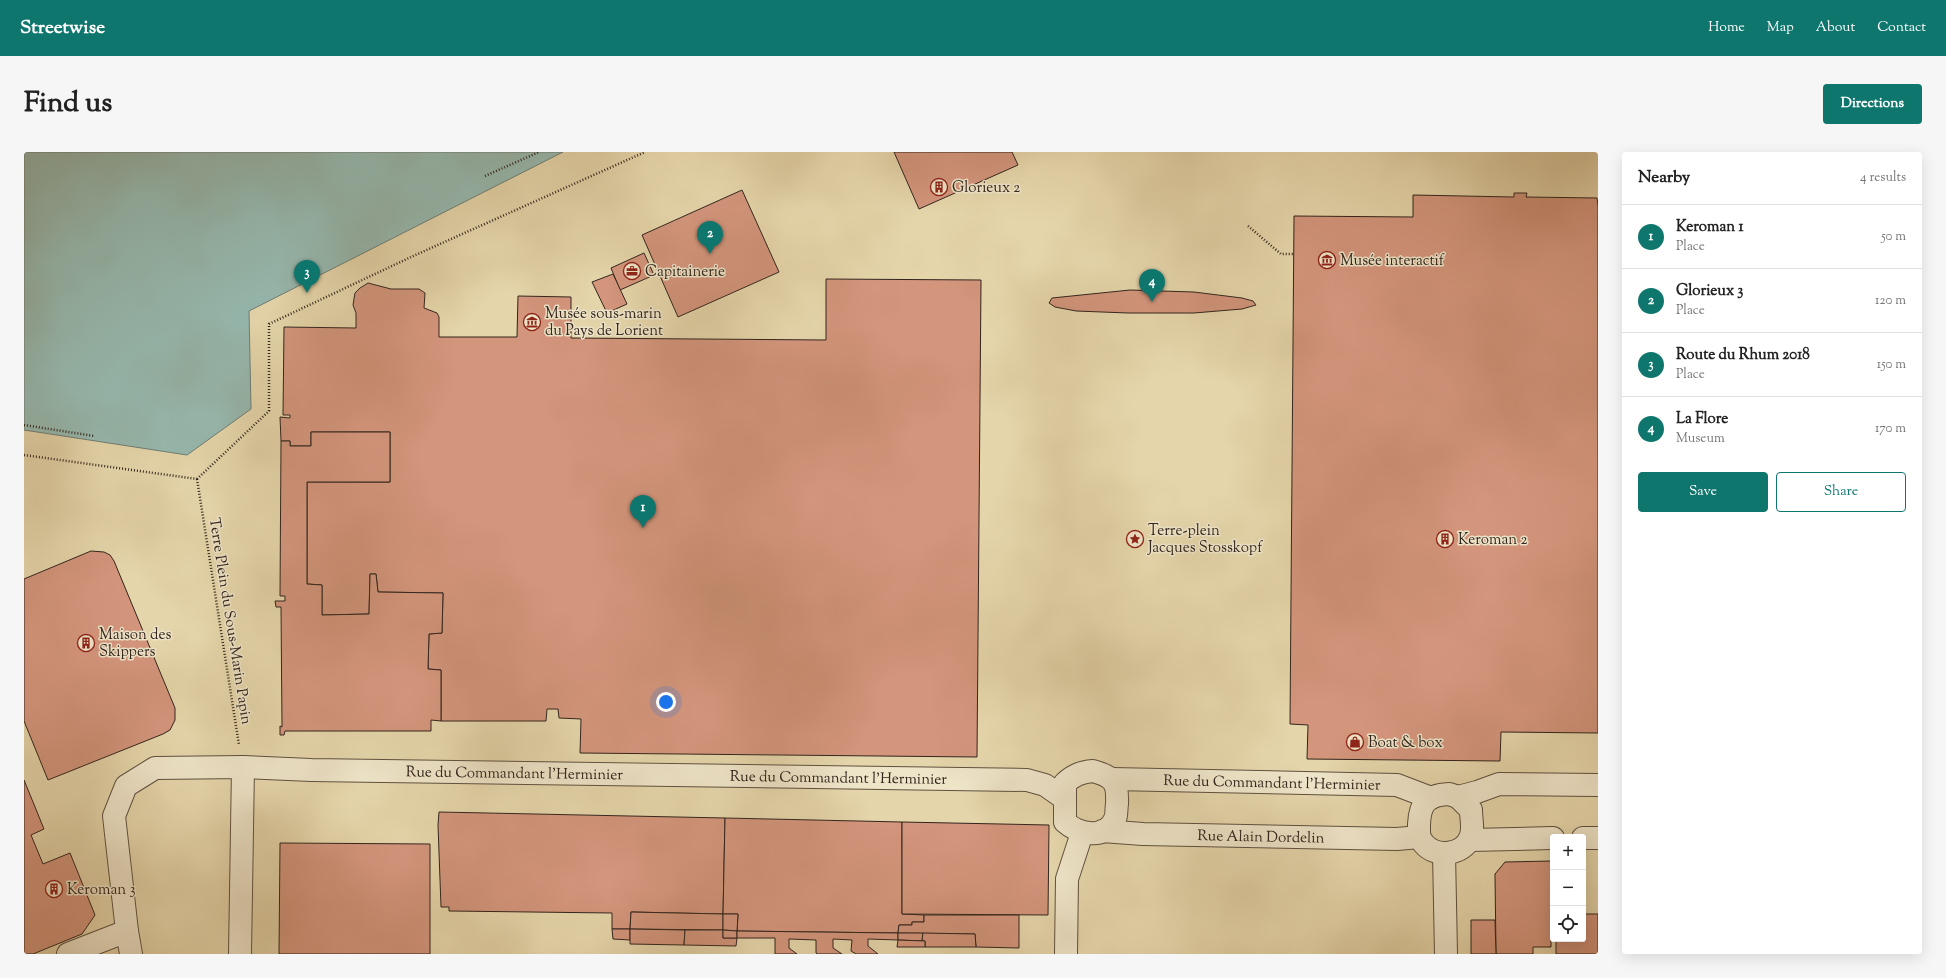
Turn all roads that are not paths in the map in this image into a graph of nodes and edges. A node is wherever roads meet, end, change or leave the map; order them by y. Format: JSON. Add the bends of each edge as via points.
{"nodes":[{"id":1,"x":243,"y":767,"type":"junction"},
{"id":2,"x":1112,"y":779,"type":"junction"},
{"id":3,"x":1598,"y":785,"type":"edge"},
{"id":4,"x":1458,"y":797,"type":"junction"},
{"id":5,"x":1431,"y":798,"type":"junction"},
{"id":6,"x":1065,"y":799,"type":"junction"},
{"id":7,"x":1092,"y":832,"type":"junction"},
{"id":8,"x":1419,"y":838,"type":"junction"},
{"id":9,"x":1550,"y":838,"type":"edge"},
{"id":10,"x":1586,"y":838,"type":"edge"},
{"id":11,"x":1598,"y":838,"type":"edge"},
{"id":12,"x":1470,"y":840,"type":"junction"},
{"id":13,"x":1444,"y":854,"type":"junction"},
{"id":14,"x":120,"y":933,"type":"junction"},
{"id":15,"x":68,"y":954,"type":"edge"},
{"id":16,"x":131,"y":954,"type":"edge"},
{"id":17,"x":240,"y":954,"type":"edge"},
{"id":18,"x":1066,"y":954,"type":"edge"},
{"id":19,"x":1446,"y":954,"type":"edge"}],
"edges":[{"from":1,"to":6,"type":"street","name":"Rue du Commandant l'Herminier","via":[[1027,780],[1045,785]]},
{"from":1,"to":14,"type":"street","name":"Rue du Commandant l'Herminier","via":[[155,768],[126,786],[114,816]]},
{"from":1,"to":17,"type":"street"},
{"from":2,"to":5,"type":"street","name":"Rue du Commandant l'Herminier","via":[[1397,785]]},
{"from":2,"to":6,"type":"street","via":[[1093,771],[1082,772],[1065,783]]},
{"from":2,"to":7,"type":"street","via":[[1117,788],[1116,818],[1111,826]]},
{"from":3,"to":4,"type":"street","via":[[1499,784]]},
{"from":4,"to":5,"type":"street","via":[[1449,794]]},
{"from":4,"to":12,"type":"street","via":[[1471,810]]},
{"from":5,"to":8,"type":"street","via":[[1424,803],[1420,812]]},
{"from":6,"to":7,"type":"street","via":[[1065,822],[1072,829]]},
{"from":7,"to":8,"type":"street","name":"Rue Alain Dordelin"},
{"from":7,"to":18,"type":"street","via":[[1067,879]]},
{"from":8,"to":13,"type":"street","via":[[1425,846]]},
{"from":9,"to":12,"type":"street"},
{"from":10,"to":11,"type":"street"},
{"from":12,"to":13,"type":"street","via":[[1454,852]]},
{"from":13,"to":19,"type":"street"},
{"from":14,"to":15,"type":"street"},
{"from":14,"to":16,"type":"street","name":"Rue du Commandant l'Herminier"}]}
